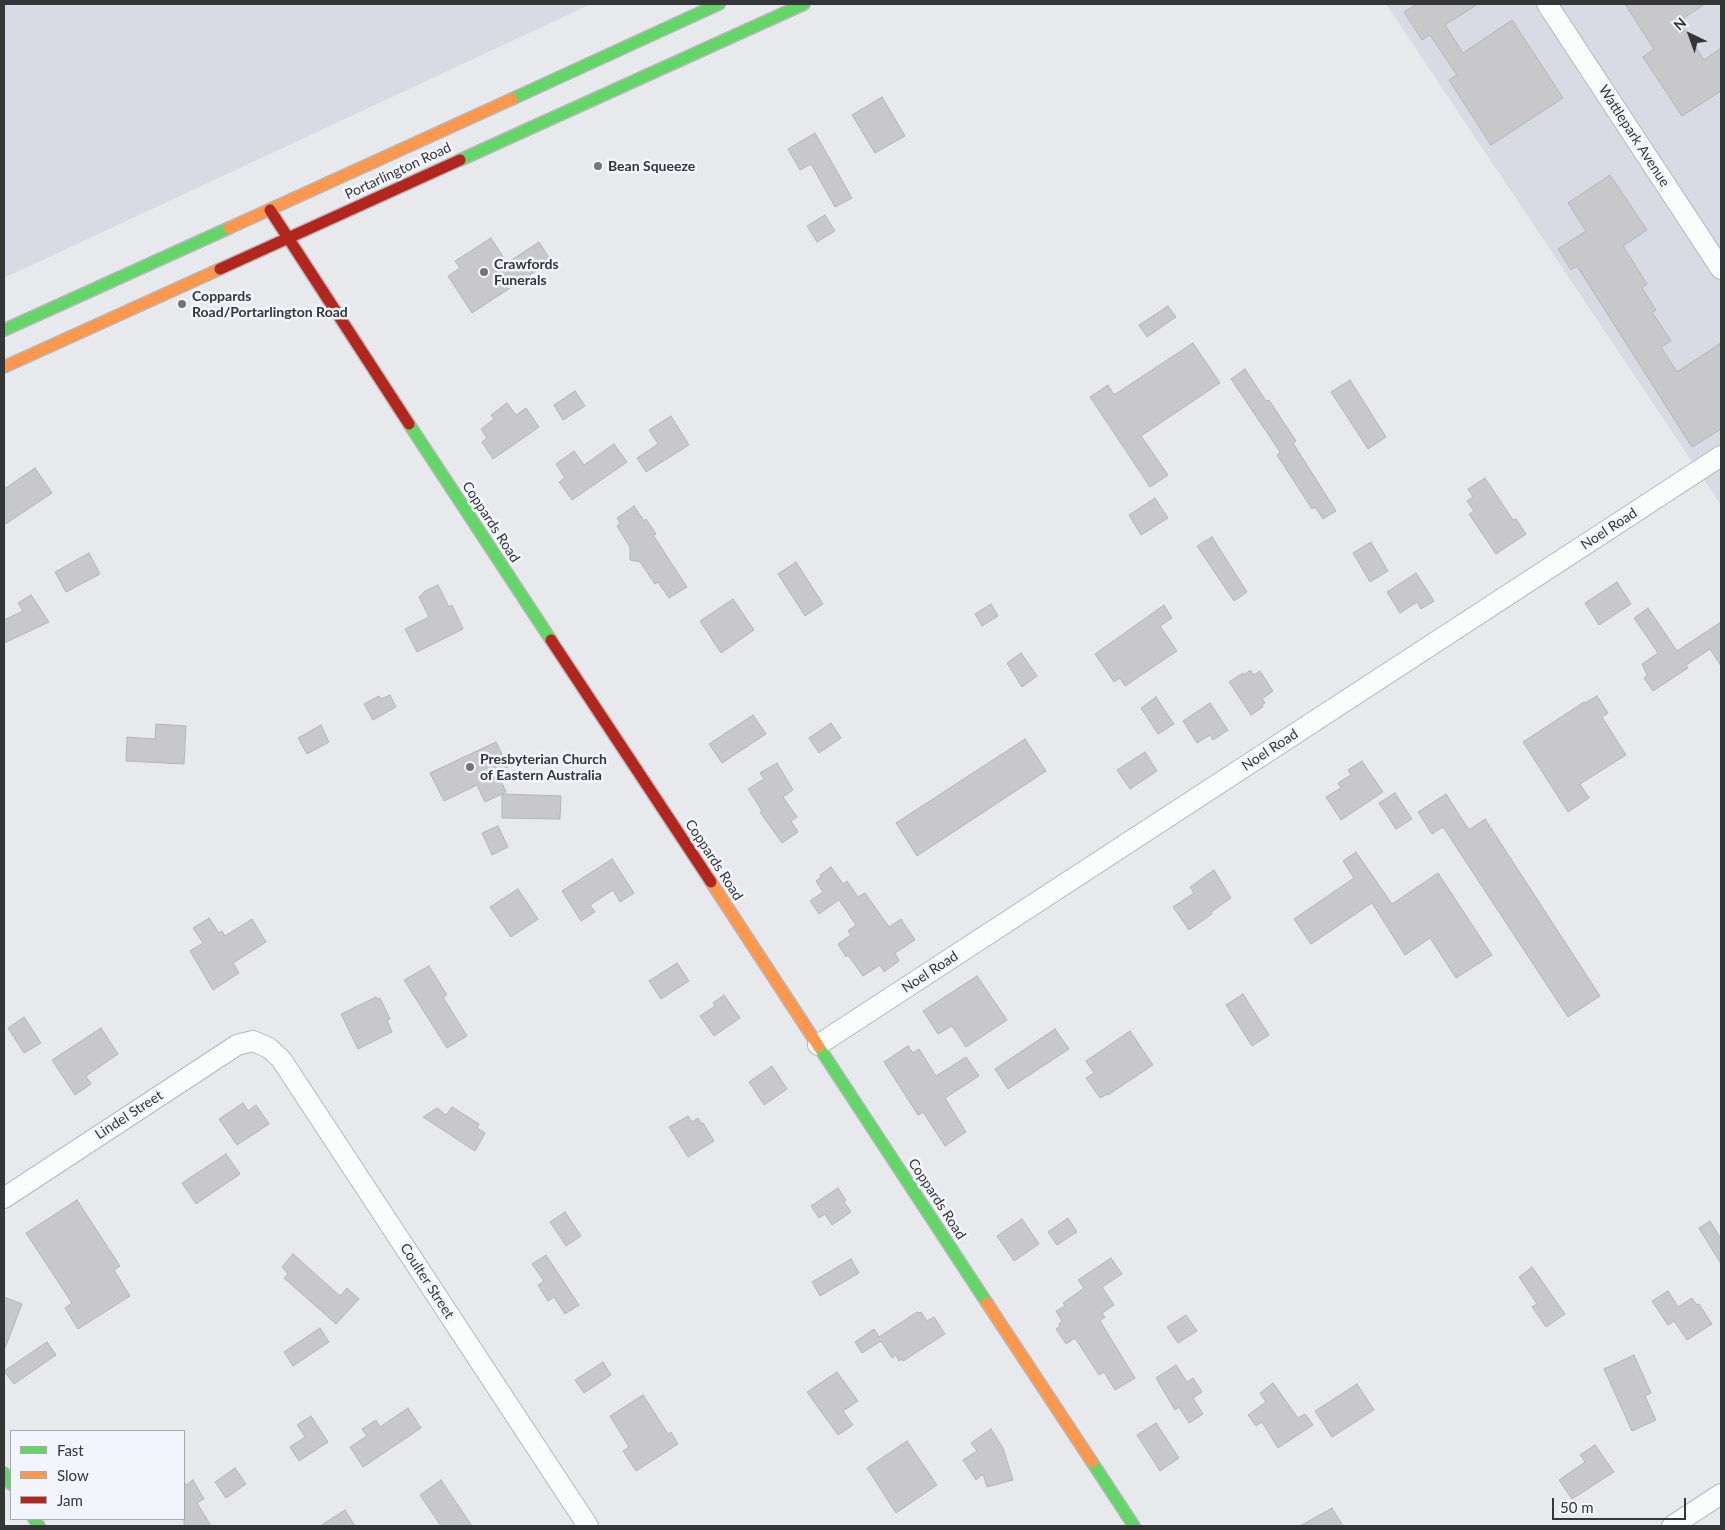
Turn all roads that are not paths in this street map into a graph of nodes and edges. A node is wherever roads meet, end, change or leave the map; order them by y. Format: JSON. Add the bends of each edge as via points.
{"nodes":[{"id":1,"x":719,"y":4,"type":"edge"},
{"id":2,"x":804,"y":4,"type":"edge"},
{"id":3,"x":1547,"y":4,"type":"edge"},
{"id":4,"x":270,"y":210,"type":"junction"},
{"id":5,"x":288,"y":238,"type":"junction"},
{"id":6,"x":1721,"y":269,"type":"edge"},
{"id":7,"x":4,"y":330,"type":"edge"},
{"id":8,"x":4,"y":367,"type":"edge"},
{"id":9,"x":1721,"y":456,"type":"edge"},
{"id":10,"x":258,"y":1043,"type":"joint"},
{"id":11,"x":818,"y":1045,"type":"junction"},
{"id":12,"x":4,"y":1198,"type":"edge"},
{"id":13,"x":1721,"y":1494,"type":"edge"},
{"id":14,"x":588,"y":1526,"type":"edge"},
{"id":15,"x":1134,"y":1526,"type":"edge"},
{"id":16,"x":1672,"y":1526,"type":"edge"}],
"edges":[{"from":1,"to":4,"type":"main road","name":"Portarlington Road"},
{"from":2,"to":5,"type":"main road","name":"Portarlington Road"},
{"from":3,"to":6,"type":"street","name":"Wattlepark Avenue"},
{"from":4,"to":5,"type":"main road","name":"Coppards Road"},
{"from":4,"to":7,"type":"main road","name":"Portarlington Road"},
{"from":5,"to":8,"type":"main road","name":"Portarlington Road"},
{"from":5,"to":11,"type":"main road","name":"Coppards Road"},
{"from":9,"to":11,"type":"street","name":"Noel Road"},
{"from":10,"to":12,"type":"street","name":"Lindel Street","via":[[243,1042],[230,1049]]},
{"from":10,"to":14,"type":"street","name":"Coulter Street","via":[[281,1059]]},
{"from":11,"to":15,"type":"main road","name":"Coppards Road"},
{"from":13,"to":16,"type":"street"}]}
